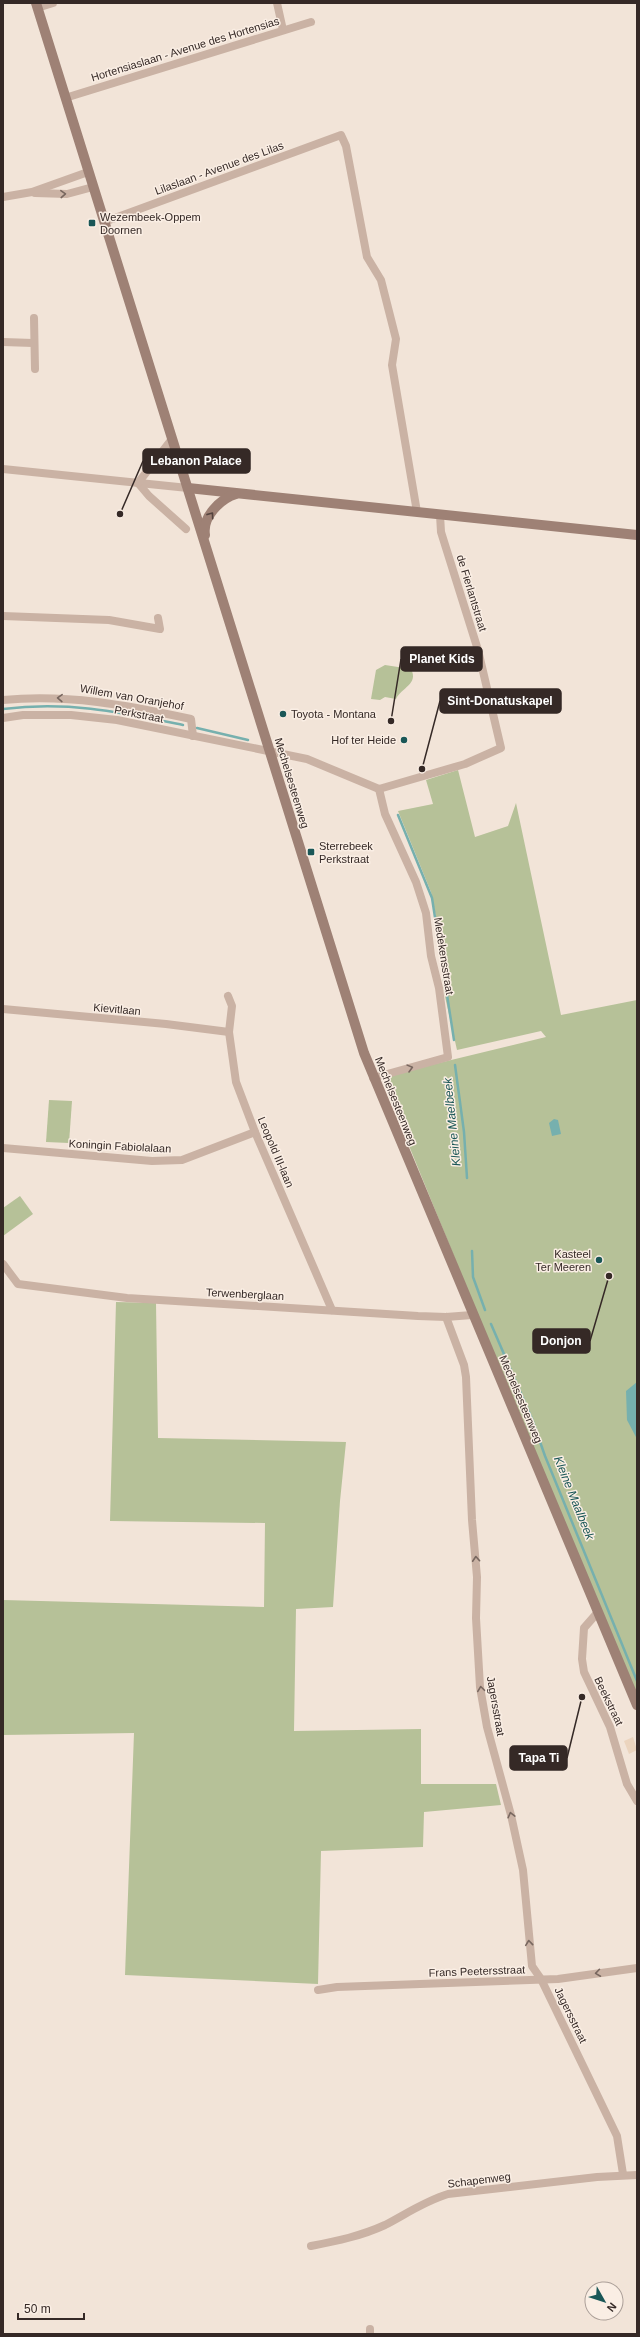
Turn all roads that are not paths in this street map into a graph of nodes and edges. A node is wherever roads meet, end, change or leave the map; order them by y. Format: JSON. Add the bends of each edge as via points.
{"nodes":[{"id":1,"x":53,"y":3,"type":"edge"},
{"id":2,"x":277,"y":3,"type":"edge"},
{"id":3,"x":36,"y":5,"type":"edge"},
{"id":4,"x":311,"y":22,"type":"dead end"},
{"id":5,"x":283,"y":30,"type":"junction"},
{"id":6,"x":66,"y":98,"type":"junction"},
{"id":7,"x":88,"y":172,"type":"junction"},
{"id":8,"x":93,"y":187,"type":"junction"},
{"id":9,"x":32,"y":192,"type":"junction"},
{"id":10,"x":3,"y":197,"type":"edge"},
{"id":11,"x":104,"y":222,"type":"junction"},
{"id":12,"x":34,"y":318,"type":"dead end"},
{"id":13,"x":3,"y":342,"type":"edge"},
{"id":14,"x":34,"y":343,"type":"junction"},
{"id":15,"x":35,"y":369,"type":"dead end"},
{"id":16,"x":172,"y":440,"type":"junction"},
{"id":17,"x":3,"y":469,"type":"edge"},
{"id":18,"x":138,"y":483,"type":"junction"},
{"id":19,"x":188,"y":488,"type":"junction"},
{"id":20,"x":236,"y":494,"type":"junction"},
{"id":21,"x":417,"y":512,"type":"junction"},
{"id":22,"x":440,"y":515,"type":"junction"},
{"id":23,"x":186,"y":529,"type":"dead end"},
{"id":24,"x":637,"y":535,"type":"edge"},
{"id":25,"x":207,"y":547,"type":"junction"},
{"id":26,"x":3,"y":616,"type":"edge"},
{"id":27,"x":158,"y":618,"type":"dead end"},
{"id":28,"x":3,"y":700,"type":"edge"},
{"id":29,"x":3,"y":718,"type":"edge"},
{"id":30,"x":194,"y":736,"type":"junction"},
{"id":31,"x":270,"y":751,"type":"junction"},
{"id":32,"x":379,"y":790,"type":"junction"},
{"id":33,"x":228,"y":996,"type":"dead end"},
{"id":34,"x":3,"y":1009,"type":"edge"},
{"id":35,"x":228,"y":1032,"type":"junction"},
{"id":36,"x":373,"y":1078,"type":"junction"},
{"id":37,"x":255,"y":1132,"type":"junction"},
{"id":38,"x":3,"y":1148,"type":"edge"},
{"id":39,"x":3,"y":1264,"type":"edge"},
{"id":40,"x":332,"y":1310,"type":"junction"},
{"id":41,"x":472,"y":1315,"type":"junction"},
{"id":42,"x":446,"y":1317,"type":"junction"},
{"id":43,"x":598,"y":1612,"type":"junction"},
{"id":44,"x":637,"y":1705,"type":"edge"},
{"id":45,"x":637,"y":1800,"type":"edge"},
{"id":46,"x":637,"y":1968,"type":"edge"},
{"id":47,"x":541,"y":1980,"type":"junction"},
{"id":48,"x":318,"y":1990,"type":"dead end"},
{"id":49,"x":623,"y":2174,"type":"junction"},
{"id":50,"x":637,"y":2175,"type":"edge"},
{"id":51,"x":310,"y":2246,"type":"dead end"}],
"edges":[{"from":1,"to":3,"type":"street"},
{"from":2,"to":5,"type":"street"},
{"from":3,"to":6,"type":"main road","name":"Mechelsesteenweg"},
{"from":4,"to":5,"type":"street","name":"Hortensiaslaan - Avenue des Hortensias"},
{"from":5,"to":6,"type":"street","name":"Hortensiaslaan - Avenue des Hortensias"},
{"from":6,"to":7,"type":"main road","name":"Mechelsesteenweg"},
{"from":7,"to":8,"type":"main road","name":"Mechelsesteenweg"},
{"from":7,"to":9,"type":"street"},
{"from":9,"to":8,"type":"street","one_way":true,"via":[[67,194]]},
{"from":8,"to":11,"type":"main road","name":"Mechelsesteenweg"},
{"from":9,"to":10,"type":"street"},
{"from":11,"to":16,"type":"main road","name":"Mechelsesteenweg"},
{"from":11,"to":21,"type":"street","name":"Lilaslaan - Avenue des Lilas","via":[[341,135],[346,146],[367,257],[381,280],[396,339],[392,366]]},
{"from":12,"to":14,"type":"street"},
{"from":13,"to":14,"type":"street"},
{"from":14,"to":15,"type":"street"},
{"from":16,"to":18,"type":"street"},
{"from":16,"to":19,"type":"main road","name":"Mechelsesteenweg"},
{"from":17,"to":18,"type":"street"},
{"from":18,"to":19,"type":"street"},
{"from":18,"to":23,"type":"street"},
{"from":19,"to":20,"type":"main road"},
{"from":19,"to":25,"type":"main road","name":"Mechelsesteenweg"},
{"from":20,"to":21,"type":"main road"},
{"from":25,"to":20,"type":"main road","one_way":true,"via":[[204,530],[207,520],[223,499]]},
{"from":21,"to":22,"type":"main road"},
{"from":22,"to":24,"type":"main road"},
{"from":22,"to":32,"type":"street","name":"de Fierlantstraat","via":[[441,532],[478,650],[501,748],[465,764]]},
{"from":25,"to":31,"type":"main road","name":"Mechelsesteenweg"},
{"from":26,"to":27,"type":"street","via":[[109,620],[160,629]]},
{"from":30,"to":28,"type":"street","name":"Willem van Oranjehof","one_way":true,"via":[[191,718],[128,706],[76,698],[39,697]]},
{"from":29,"to":30,"type":"street","name":"Perkstraat","via":[[47,714],[82,715]]},
{"from":30,"to":31,"type":"street","name":"Perkstraat"},
{"from":31,"to":32,"type":"street","name":"Perkstraat","via":[[313,761]]},
{"from":31,"to":36,"type":"main road","name":"Mechelsesteenweg"},
{"from":36,"to":32,"type":"street","name":"Medekensstraat","one_way":true,"via":[[448,1057],[426,913],[422,898],[383,809]]},
{"from":33,"to":35,"type":"street","name":"Leopold III-laan","via":[[232,1006]]},
{"from":34,"to":35,"type":"street","name":"Kievitlaan"},
{"from":35,"to":37,"type":"street","name":"Leopold III-laan","via":[[236,1082]]},
{"from":36,"to":41,"type":"main road","name":"Mechelsesteenweg"},
{"from":37,"to":38,"type":"street","name":"Koningin Fabiolalaan","via":[[182,1160],[137,1160]]},
{"from":37,"to":40,"type":"street","name":"Leopold III-laan"},
{"from":39,"to":40,"type":"street","name":"Terwenberglaan","via":[[18,1284],[127,1298]]},
{"from":40,"to":42,"type":"street","name":"Terwenberglaan"},
{"from":41,"to":42,"type":"street","name":"Terwenberglaan"},
{"from":41,"to":43,"type":"main road","name":"Mechelsesteenweg"},
{"from":47,"to":42,"type":"street","name":"Jagersstraat","one_way":true,"via":[[532,1966],[523,1870],[487,1727],[480,1687],[466,1377]]},
{"from":43,"to":44,"type":"main road","name":"Mechelsesteenweg"},
{"from":43,"to":45,"type":"street","name":"Beekstraat","via":[[584,1628],[584,1672],[610,1727],[627,1784]]},
{"from":46,"to":47,"type":"street","name":"Frans Peetersstraat","one_way":true},
{"from":47,"to":48,"type":"street","name":"Frans Peetersstraat","via":[[337,1987]]},
{"from":47,"to":49,"type":"street","name":"Jagersstraat","via":[[617,2136]]},
{"from":49,"to":50,"type":"street","name":"Schapenweg"},
{"from":49,"to":51,"type":"street","name":"Schapenweg","via":[[448,2194],[355,2237]]}]}
